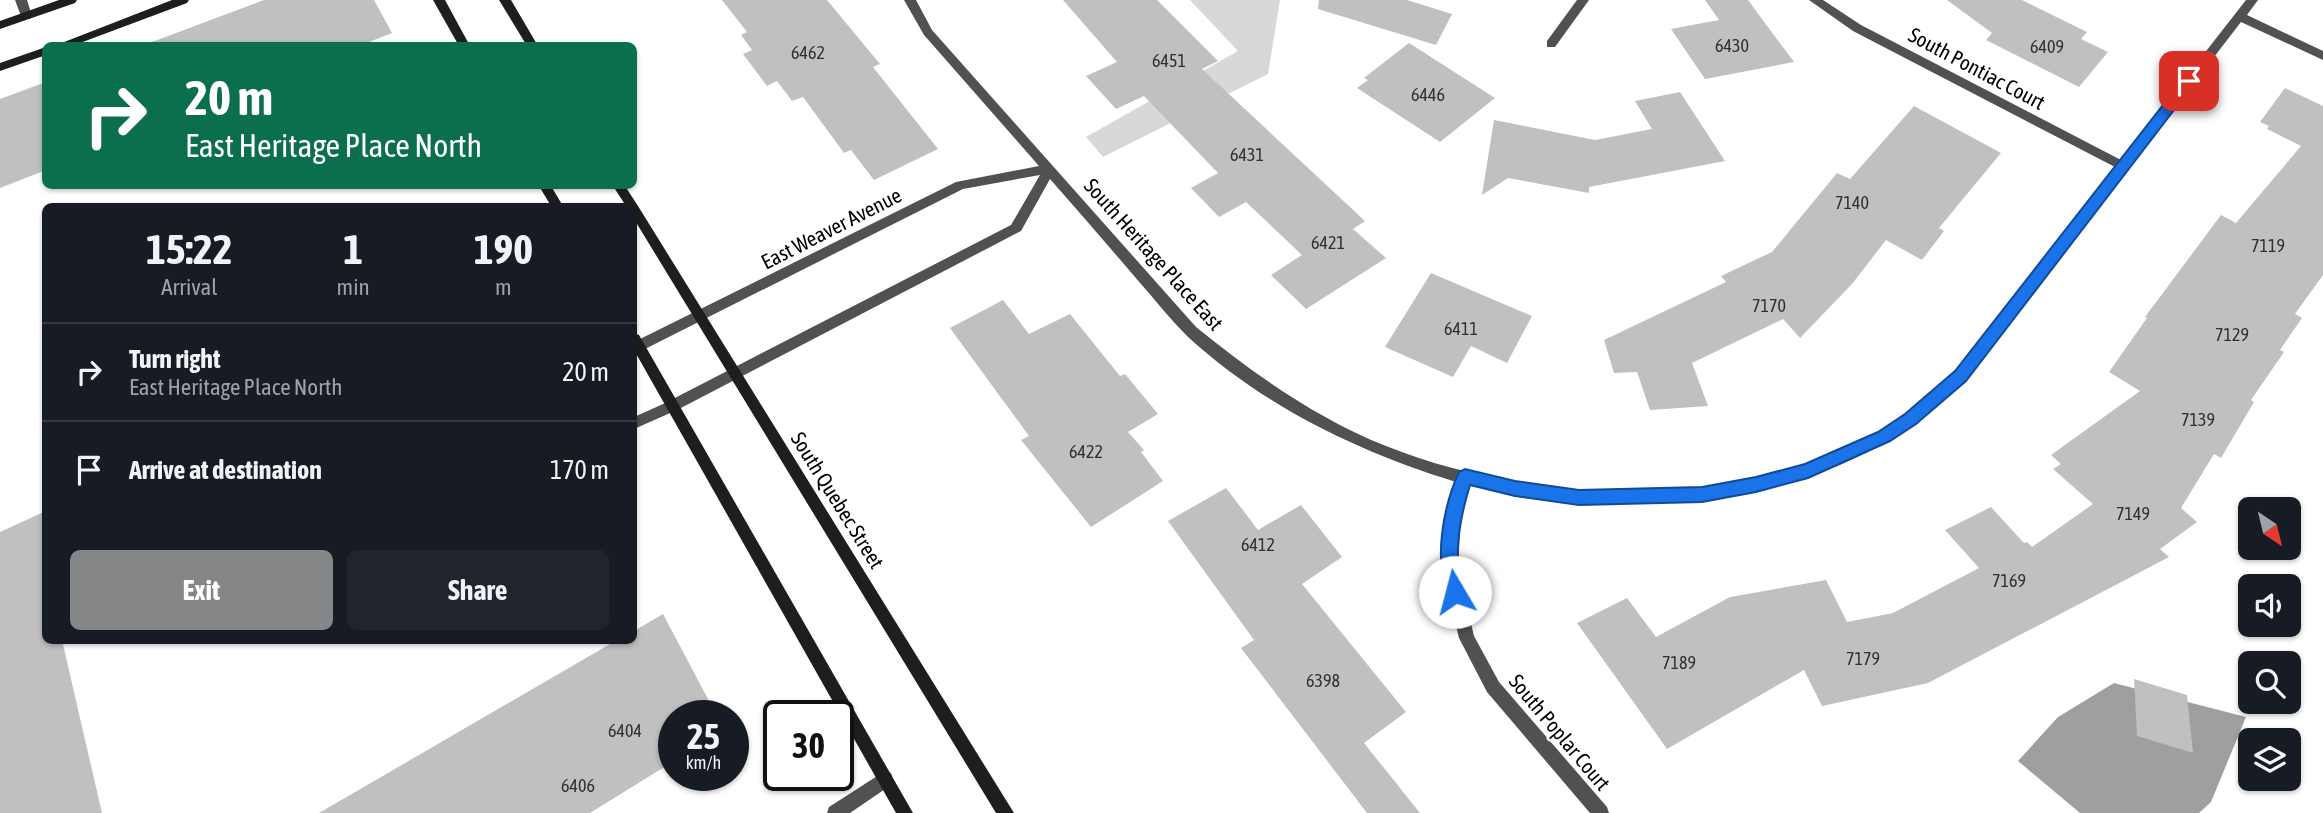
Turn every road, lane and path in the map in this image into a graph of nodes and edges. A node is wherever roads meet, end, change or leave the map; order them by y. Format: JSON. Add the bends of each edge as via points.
{"nodes":[{"id":1,"x":21,"y":0,"type":"edge"},
{"id":2,"x":71,"y":0,"type":"edge"},
{"id":3,"x":183,"y":0,"type":"edge"},
{"id":4,"x":439,"y":0,"type":"edge"},
{"id":5,"x":505,"y":0,"type":"edge"},
{"id":6,"x":910,"y":0,"type":"edge"},
{"id":7,"x":1583,"y":0,"type":"edge"},
{"id":8,"x":1815,"y":0,"type":"edge"},
{"id":9,"x":2252,"y":0,"type":"edge"},
{"id":10,"x":26,"y":16,"type":"junction"},
{"id":11,"x":2239,"y":16,"type":"junction"},
{"id":12,"x":0,"y":25,"type":"edge"},
{"id":13,"x":70,"y":42,"type":"edge"},
{"id":14,"x":463,"y":42,"type":"edge"},
{"id":15,"x":531,"y":42,"type":"edge"},
{"id":16,"x":1551,"y":44,"type":"dead end"},
{"id":17,"x":42,"y":52,"type":"edge"},
{"id":18,"x":2323,"y":56,"type":"edge"},
{"id":19,"x":0,"y":67,"type":"edge"},
{"id":20,"x":2123,"y":166,"type":"junction"},
{"id":21,"x":1050,"y":169,"type":"junction"},
{"id":22,"x":637,"y":215,"type":"edge"},
{"id":23,"x":699,"y":316,"type":"junction"},
{"id":24,"x":637,"y":344,"type":"edge"},
{"id":25,"x":637,"y":348,"type":"edge"},
{"id":26,"x":735,"y":373,"type":"junction"},
{"id":27,"x":672,"y":406,"type":"junction"},
{"id":28,"x":637,"y":422,"type":"edge"},
{"id":29,"x":1465,"y":477,"type":"junction"},
{"id":30,"x":885,"y":779,"type":"junction"},
{"id":31,"x":835,"y":813,"type":"edge"},
{"id":32,"x":905,"y":813,"type":"edge"},
{"id":33,"x":1006,"y":813,"type":"edge"},
{"id":34,"x":1601,"y":813,"type":"edge"}],
"edges":[{"from":1,"to":10,"type":"street"},
{"from":2,"to":10,"type":"main road"},
{"from":3,"to":13,"type":"main road"},
{"from":4,"to":14,"type":"main road"},
{"from":5,"to":15,"type":"main road"},
{"from":6,"to":21,"type":"street","name":"South Heritage Place East","via":[[928,32]]},
{"from":7,"to":16,"type":"street"},
{"from":8,"to":20,"type":"street","name":"South Pontiac Court","via":[[1857,28]]},
{"from":9,"to":11,"type":"street","name":"South Heritage Place East"},
{"from":10,"to":12,"type":"main road"},
{"from":11,"to":18,"type":"street"},
{"from":11,"to":20,"type":"street","name":"South Heritage Place East"},
{"from":17,"to":19,"type":"main road"},
{"from":20,"to":29,"type":"street","name":"South Heritage Place East","via":[[1960,376],[1884,436],[1808,471],[1702,494],[1579,498]]},
{"from":21,"to":23,"type":"street","name":"East Weaver Avenue","via":[[960,185]]},
{"from":21,"to":26,"type":"street","via":[[1016,228]]},
{"from":21,"to":29,"type":"street","name":"South Heritage Place East","via":[[1191,331],[1236,369],[1346,435],[1408,461]]},
{"from":22,"to":23,"type":"main road","name":"South Quebec Street"},
{"from":23,"to":24,"type":"street","name":"East Weaver Avenue"},
{"from":23,"to":26,"type":"main road","name":"South Quebec Street"},
{"from":25,"to":27,"type":"main road"},
{"from":26,"to":27,"type":"street"},
{"from":26,"to":33,"type":"main road","name":"South Quebec Street"},
{"from":27,"to":28,"type":"street"},
{"from":27,"to":30,"type":"main road"},
{"from":29,"to":34,"type":"street","name":"South Poplar Court","via":[[1454,509],[1450,569],[1467,638],[1493,687]]},
{"from":30,"to":31,"type":"street"},
{"from":30,"to":32,"type":"main road"}]}
